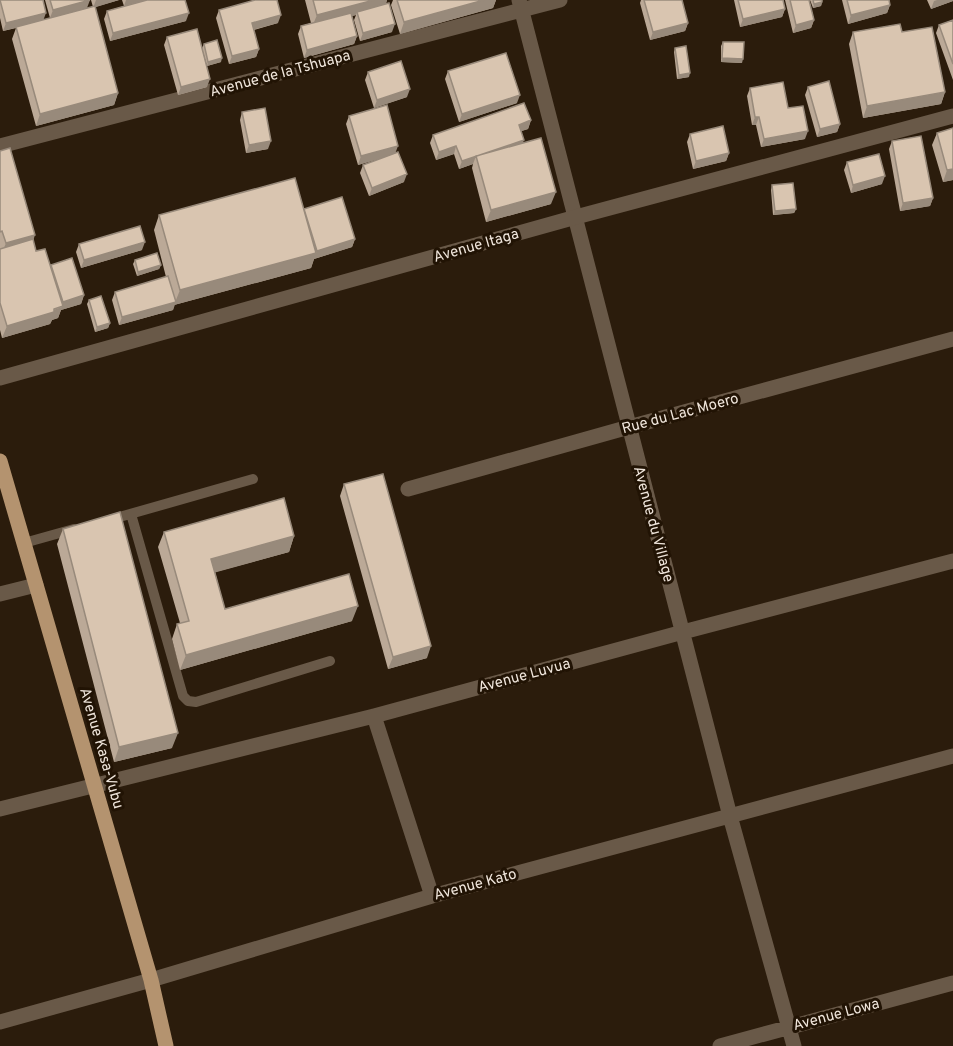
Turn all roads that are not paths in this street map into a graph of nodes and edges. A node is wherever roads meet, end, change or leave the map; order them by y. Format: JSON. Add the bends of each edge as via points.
{"nodes":[{"id":1,"x":560,"y":0,"type":"edge"},
{"id":2,"x":520,"y":5,"type":"edge"},
{"id":3,"x":953,"y":116,"type":"edge"},
{"id":4,"x":0,"y":146,"type":"edge"},
{"id":5,"x":576,"y":217,"type":"junction"},
{"id":6,"x":953,"y":339,"type":"edge"},
{"id":7,"x":0,"y":378,"type":"edge"},
{"id":8,"x":629,"y":427,"type":"junction"},
{"id":9,"x":0,"y":461,"type":"edge"},
{"id":10,"x":253,"y":479,"type":"dead end"},
{"id":11,"x":408,"y":489,"type":"dead end"},
{"id":12,"x":131,"y":514,"type":"junction"},
{"id":13,"x":24,"y":543,"type":"junction"},
{"id":14,"x":953,"y":561,"type":"edge"},
{"id":15,"x":36,"y":585,"type":"junction"},
{"id":16,"x":0,"y":594,"type":"edge"},
{"id":17,"x":683,"y":632,"type":"junction"},
{"id":18,"x":330,"y":661,"type":"dead end"},
{"id":19,"x":374,"y":716,"type":"junction"},
{"id":20,"x":953,"y":756,"type":"edge"},
{"id":21,"x":94,"y":785,"type":"junction"},
{"id":22,"x":0,"y":808,"type":"edge"},
{"id":23,"x":730,"y":816,"type":"junction"},
{"id":24,"x":432,"y":896,"type":"junction"},
{"id":25,"x":151,"y":981,"type":"junction"},
{"id":26,"x":953,"y":983,"type":"edge"},
{"id":27,"x":0,"y":1022,"type":"edge"},
{"id":28,"x":789,"y":1026,"type":"junction"},
{"id":29,"x":166,"y":1046,"type":"edge"},
{"id":30,"x":720,"y":1046,"type":"edge"},
{"id":31,"x":794,"y":1046,"type":"edge"}],
"edges":[{"from":1,"to":2,"type":"street","name":"Avenue de la Tshuapa"},
{"from":2,"to":4,"type":"street","name":"Avenue de la Tshuapa"},
{"from":2,"to":5,"type":"street","name":"Avenue du Village"},
{"from":3,"to":5,"type":"street","name":"Avenue Itaga"},
{"from":5,"to":7,"type":"street","name":"Avenue Itaga"},
{"from":5,"to":8,"type":"street","name":"Avenue du Village"},
{"from":6,"to":8,"type":"street","name":"Rue du Lac Moero"},
{"from":8,"to":11,"type":"street","name":"Rue du Lac Moero"},
{"from":8,"to":17,"type":"street","name":"Avenue du Village"},
{"from":9,"to":13,"type":"main road","name":"Avenue Kasa-Vubu"},
{"from":10,"to":12,"type":"lane"},
{"from":12,"to":13,"type":"lane"},
{"from":12,"to":18,"type":"lane","via":[[183,696],[188,701],[196,702]]},
{"from":13,"to":15,"type":"main road","name":"Avenue Kasa-Vubu"},
{"from":14,"to":17,"type":"street","name":"Avenue Luvua"},
{"from":15,"to":16,"type":"street"},
{"from":15,"to":21,"type":"main road","name":"Avenue Kasa-Vubu"},
{"from":17,"to":19,"type":"street","name":"Avenue Luvua"},
{"from":17,"to":23,"type":"street","name":"Avenue du Village"},
{"from":19,"to":21,"type":"street","name":"Avenue Luvua"},
{"from":19,"to":24,"type":"street"},
{"from":20,"to":23,"type":"street","name":"Avenue Kato"},
{"from":21,"to":22,"type":"street","name":"Avenue Luvua"},
{"from":21,"to":25,"type":"main road","name":"Avenue Kasa-Vubu"},
{"from":23,"to":24,"type":"street","name":"Avenue Kato"},
{"from":23,"to":28,"type":"street","name":"Avenue du Village"},
{"from":24,"to":25,"type":"street","name":"Avenue Kato"},
{"from":25,"to":27,"type":"street","name":"Avenue Kato"},
{"from":25,"to":29,"type":"main road","name":"Avenue Kasa-Vubu"},
{"from":26,"to":28,"type":"street","name":"Avenue Lowa"},
{"from":28,"to":30,"type":"street","name":"Avenue Lowa"},
{"from":28,"to":31,"type":"street","name":"Avenue du Village"}]}
